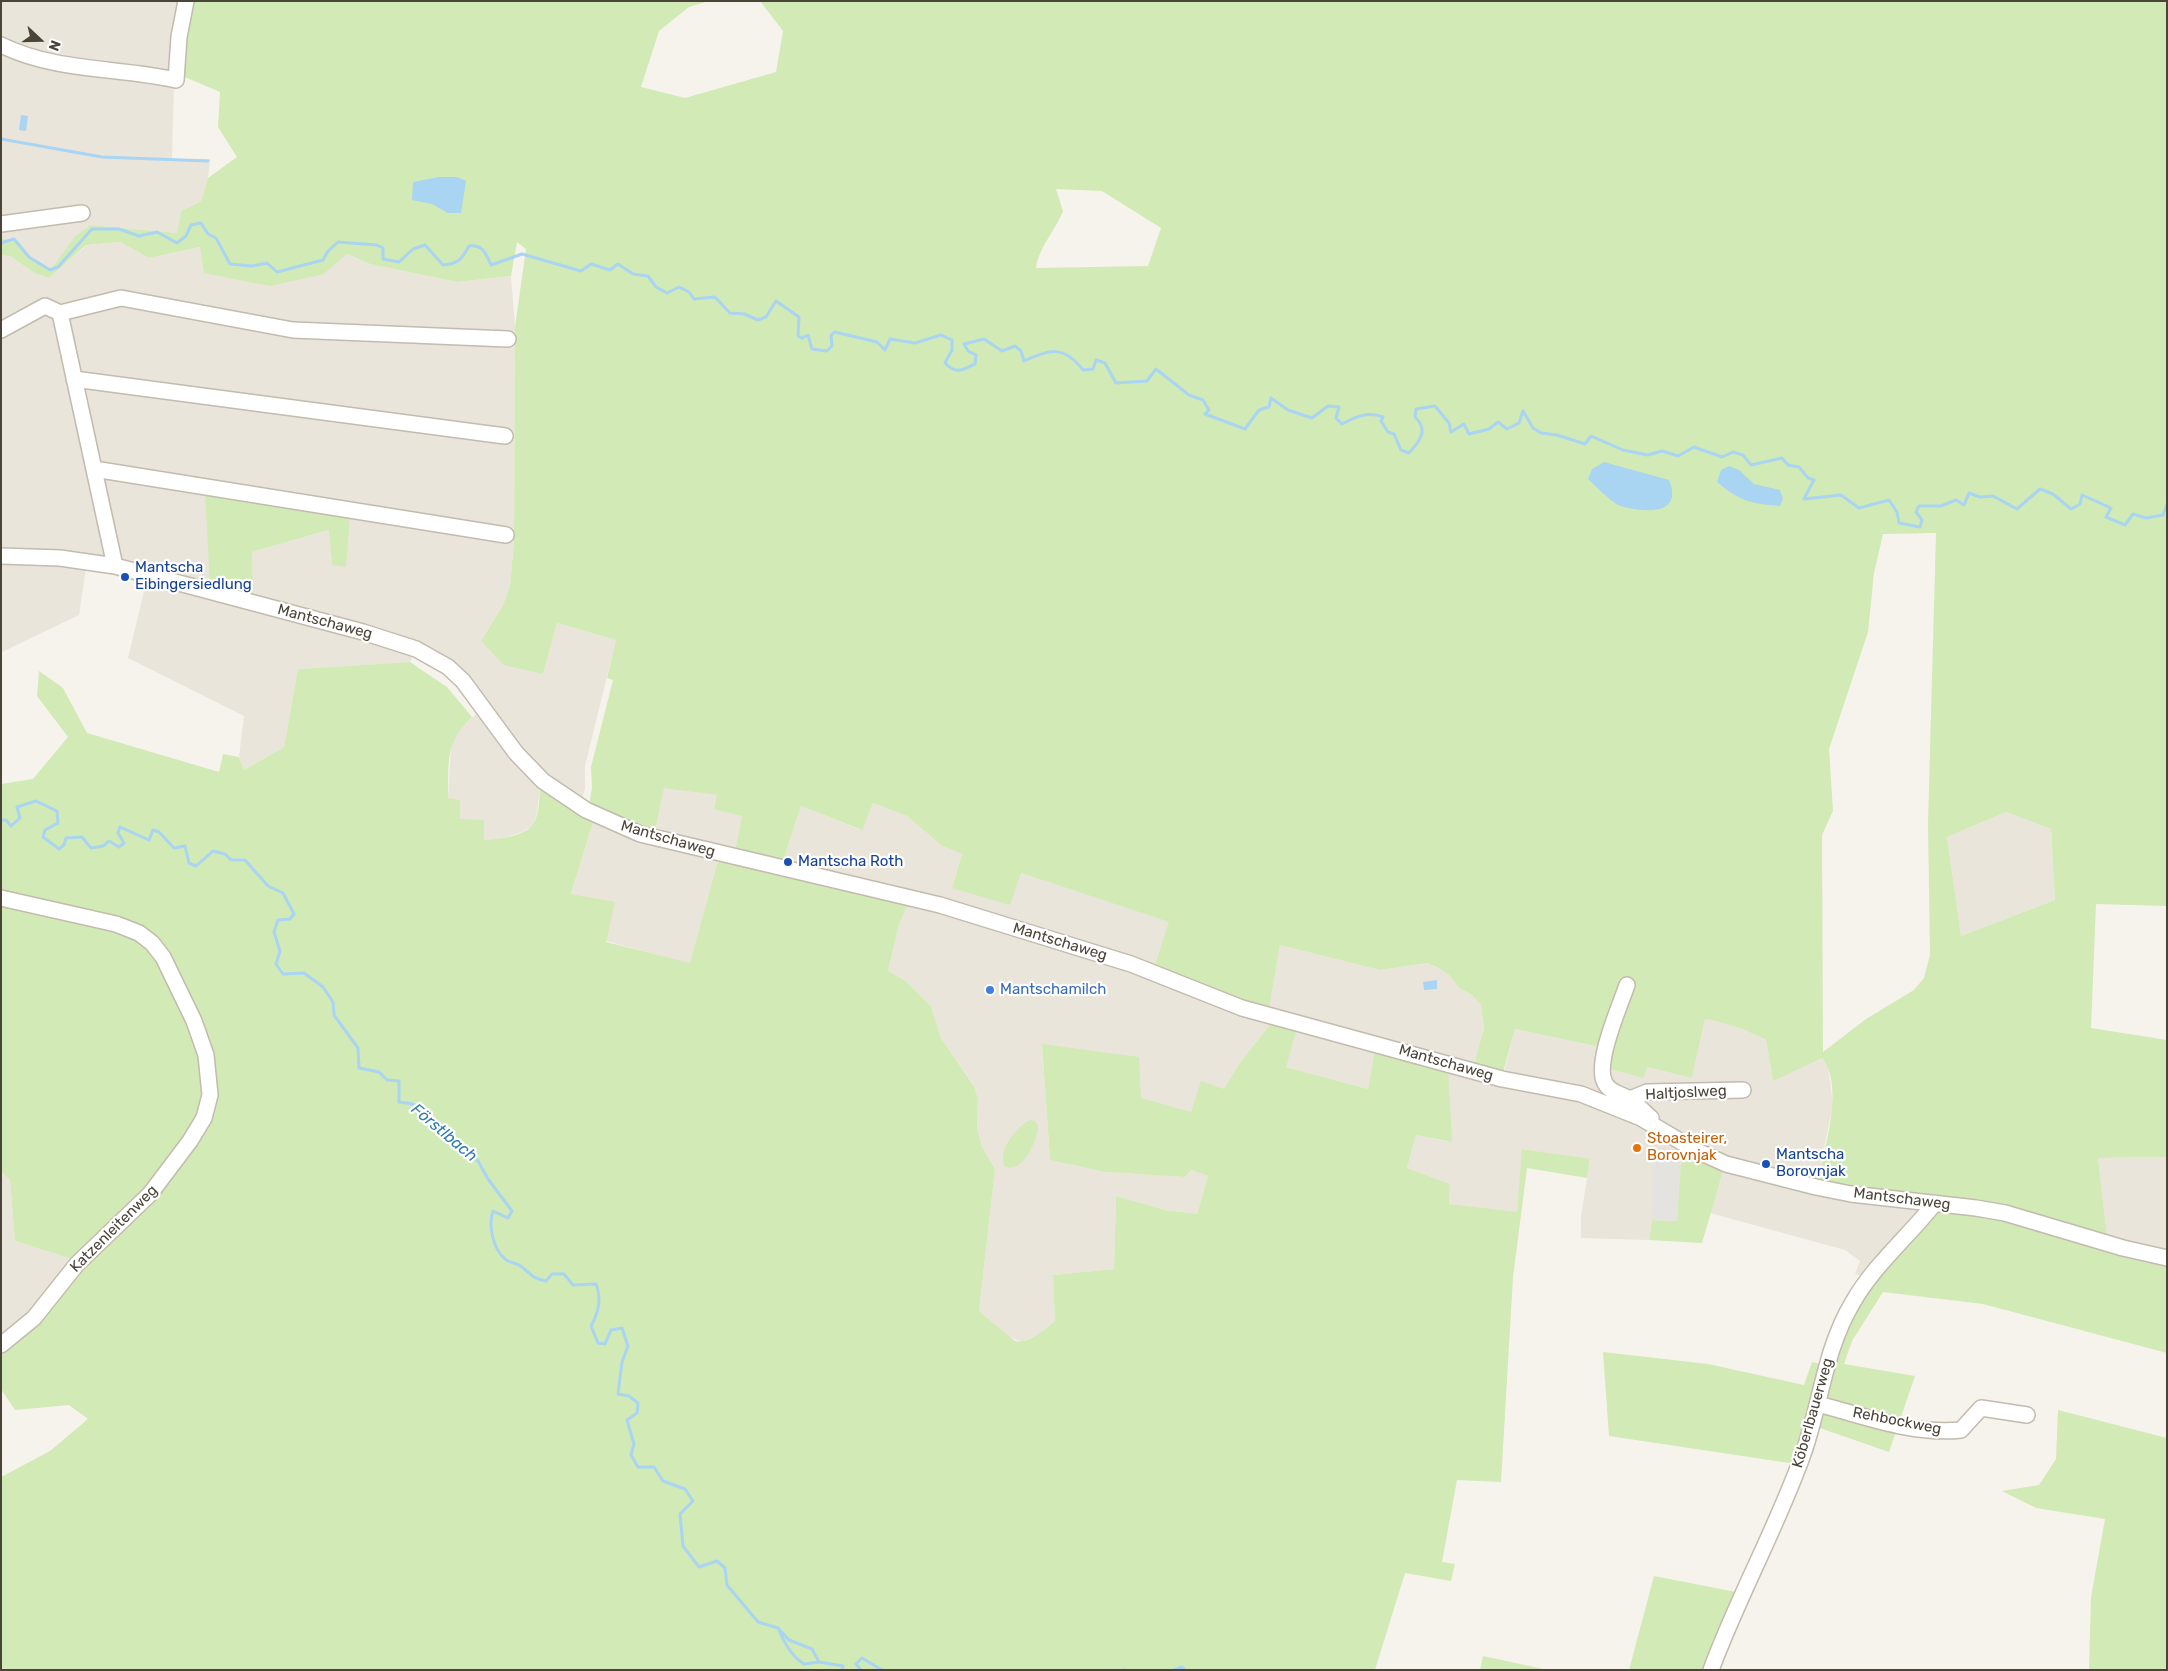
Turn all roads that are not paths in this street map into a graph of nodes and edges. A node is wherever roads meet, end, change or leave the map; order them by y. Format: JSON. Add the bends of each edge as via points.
{"nodes":[{"id":1,"x":186,"y":1,"type":"edge"},
{"id":2,"x":1,"y":45,"type":"edge"},
{"id":3,"x":82,"y":212,"type":"dead end"},
{"id":4,"x":1,"y":224,"type":"edge"},
{"id":5,"x":60,"y":313,"type":"junction"},
{"id":6,"x":1,"y":330,"type":"edge"},
{"id":7,"x":508,"y":339,"type":"dead end"},
{"id":8,"x":74,"y":378,"type":"junction"},
{"id":9,"x":505,"y":436,"type":"dead end"},
{"id":10,"x":94,"y":468,"type":"junction"},
{"id":11,"x":506,"y":535,"type":"dead end"},
{"id":12,"x":1,"y":556,"type":"edge"},
{"id":13,"x":115,"y":566,"type":"junction"},
{"id":14,"x":1,"y":898,"type":"edge"},
{"id":15,"x":1626,"y":985,"type":"dead end"},
{"id":16,"x":1743,"y":1090,"type":"dead end"},
{"id":17,"x":1612,"y":1091,"type":"junction"},
{"id":18,"x":1581,"y":1094,"type":"junction"},
{"id":19,"x":1630,"y":1099,"type":"junction"},
{"id":20,"x":1668,"y":1134,"type":"junction"},
{"id":21,"x":1935,"y":1203,"type":"junction"},
{"id":22,"x":2167,"y":1258,"type":"edge"},
{"id":23,"x":1,"y":1344,"type":"edge"},
{"id":24,"x":1818,"y":1404,"type":"junction"},
{"id":25,"x":2027,"y":1415,"type":"dead end"},
{"id":26,"x":1712,"y":1670,"type":"edge"}],
"edges":[{"from":1,"to":2,"type":"street","via":[[176,80],[74,66],[17,53]]},
{"from":3,"to":4,"type":"street"},
{"from":5,"to":6,"type":"street","via":[[46,306]]},
{"from":5,"to":7,"type":"street","via":[[121,298],[293,330]]},
{"from":5,"to":8,"type":"street"},
{"from":8,"to":9,"type":"street"},
{"from":8,"to":10,"type":"street"},
{"from":10,"to":11,"type":"street"},
{"from":10,"to":13,"type":"street"},
{"from":12,"to":13,"type":"street","name":"Mantschaweg","via":[[60,558]]},
{"from":13,"to":18,"type":"street","name":"Mantschaweg","via":[[363,632],[432,656],[463,681],[516,753],[543,781],[586,810],[640,834],[940,905],[1132,964],[1242,1008],[1502,1079]]},
{"from":14,"to":23,"type":"street","name":"Katzenleitenweg","via":[[116,924],[152,942],[198,1030],[208,1068],[210,1095],[204,1118],[150,1194],[77,1264],[34,1318]]},
{"from":15,"to":17,"type":"street","via":[[1602,1068],[1604,1083]]},
{"from":16,"to":19,"type":"street","name":"Haltjoslweg","via":[[1647,1092]]},
{"from":17,"to":18,"type":"street"},
{"from":17,"to":19,"type":"street"},
{"from":18,"to":20,"type":"street","name":"Mantschaweg","via":[[1641,1118]]},
{"from":19,"to":20,"type":"street"},
{"from":20,"to":21,"type":"street","name":"Mantschaweg","via":[[1717,1161],[1757,1172],[1851,1194]]},
{"from":21,"to":22,"type":"street","name":"Mantschaweg","via":[[2027,1218]]},
{"from":21,"to":24,"type":"street","name":"Köberlbauerweg","via":[[1852,1303],[1829,1355]]},
{"from":24,"to":25,"type":"street","name":"Rehbockweg","via":[[1880,1421],[1939,1432],[1961,1430],[1981,1408]]},
{"from":24,"to":26,"type":"street","name":"Köberlbauerweg","via":[[1796,1474]]}]}
